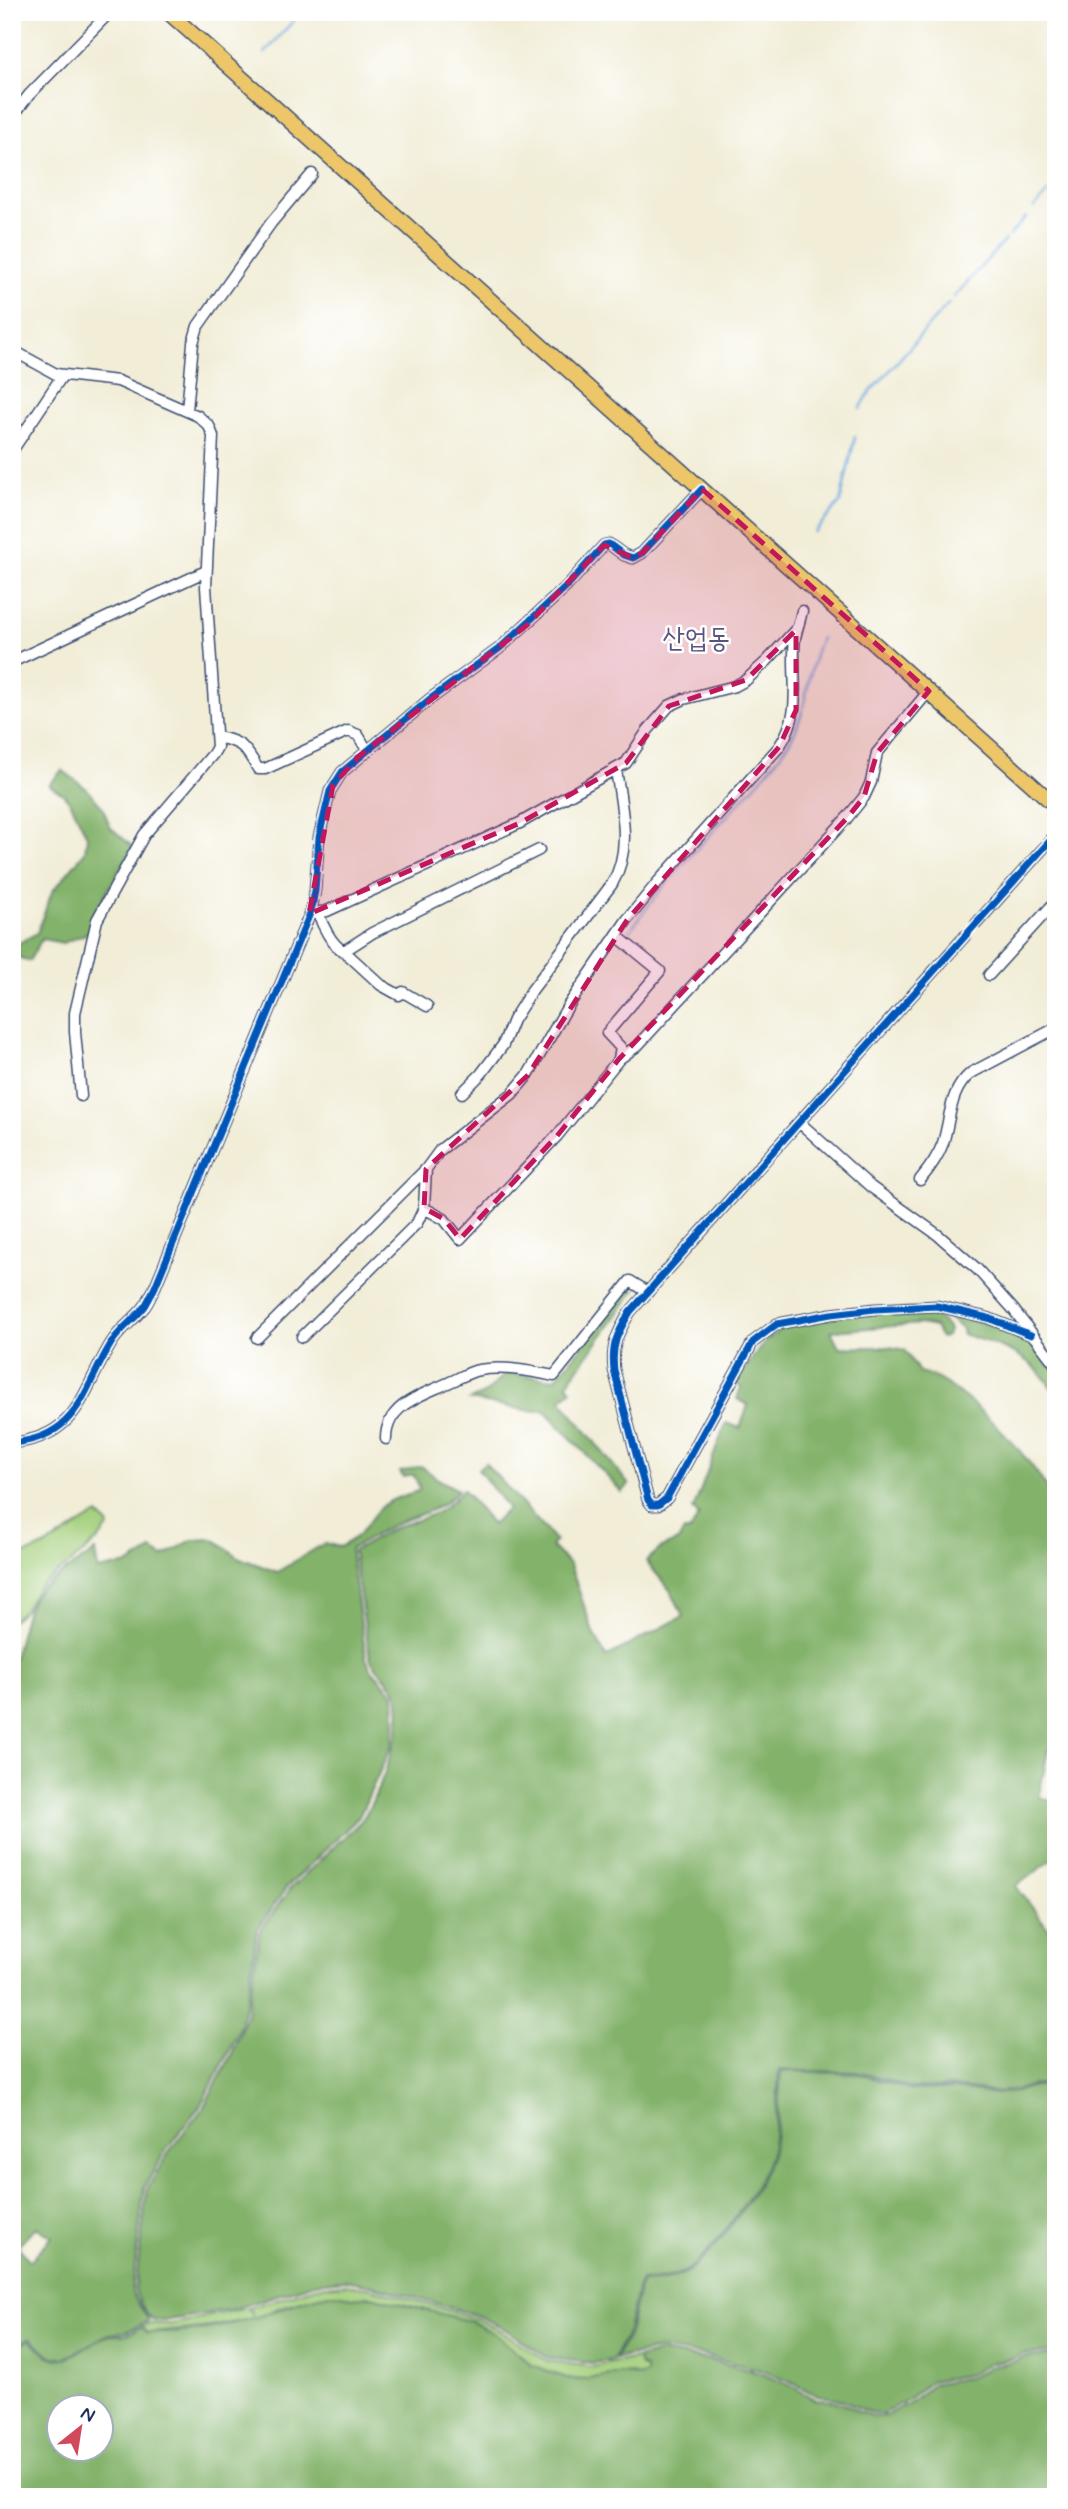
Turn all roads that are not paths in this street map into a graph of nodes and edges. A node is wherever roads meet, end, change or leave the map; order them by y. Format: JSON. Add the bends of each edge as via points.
{"nodes":[{"id":1,"x":110,"y":12,"type":"edge"},
{"id":2,"x":168,"y":12,"type":"edge"},
{"id":3,"x":12,"y":117,"type":"edge"},
{"id":4,"x":313,"y":174,"type":"dead end"},
{"id":5,"x":12,"y":350,"type":"edge"},
{"id":6,"x":56,"y":374,"type":"junction"},
{"id":7,"x":187,"y":411,"type":"junction"},
{"id":8,"x":12,"y":451,"type":"edge"},
{"id":9,"x":702,"y":489,"type":"junction"},
{"id":10,"x":206,"y":571,"type":"junction"},
{"id":11,"x":802,"y":611,"type":"dead end"},
{"id":12,"x":798,"y":627,"type":"junction"},
{"id":13,"x":12,"y":662,"type":"edge"},
{"id":14,"x":929,"y":691,"type":"junction"},
{"id":15,"x":217,"y":737,"type":"junction"},
{"id":16,"x":367,"y":750,"type":"junction"},
{"id":17,"x":616,"y":769,"type":"junction"},
{"id":18,"x":1056,"y":806,"type":"edge"},
{"id":19,"x":1056,"y":835,"type":"edge"},
{"id":20,"x":539,"y":850,"type":"dead end"},
{"id":21,"x":1056,"y":901,"type":"edge"},
{"id":22,"x":314,"y":913,"type":"junction"},
{"id":23,"x":976,"y":924,"type":"dead end"},
{"id":24,"x":617,"y":936,"type":"junction"},
{"id":25,"x":965,"y":936,"type":"dead end"},
{"id":26,"x":344,"y":951,"type":"junction"},
{"id":27,"x":989,"y":975,"type":"dead end"},
{"id":28,"x":427,"y":1006,"type":"dead end"},
{"id":29,"x":1056,"y":1028,"type":"edge"},
{"id":30,"x":618,"y":1059,"type":"junction"},
{"id":31,"x":461,"y":1093,"type":"dead end"},
{"id":32,"x":81,"y":1096,"type":"dead end"},
{"id":33,"x":799,"y":1122,"type":"junction"},
{"id":34,"x":426,"y":1169,"type":"junction"},
{"id":35,"x":920,"y":1180,"type":"dead end"},
{"id":36,"x":424,"y":1208,"type":"junction"},
{"id":37,"x":648,"y":1292,"type":"junction"},
{"id":38,"x":1031,"y":1335,"type":"junction"},
{"id":39,"x":302,"y":1337,"type":"dead end"},
{"id":40,"x":257,"y":1338,"type":"dead end"},
{"id":41,"x":1056,"y":1365,"type":"edge"},
{"id":42,"x":386,"y":1439,"type":"dead end"},
{"id":43,"x":12,"y":1443,"type":"edge"}],
"edges":[{"from":1,"to":3,"type":"street"},
{"from":2,"to":9,"type":"main road"},
{"from":4,"to":7,"type":"street","via":[[271,223],[198,326]]},
{"from":5,"to":6,"type":"street"},
{"from":6,"to":7,"type":"street","via":[[118,380]]},
{"from":6,"to":8,"type":"street","via":[[60,379]]},
{"from":7,"to":10,"type":"street","via":[[209,426],[213,436]]},
{"from":9,"to":14,"type":"main road"},
{"from":9,"to":16,"type":"street","via":[[642,553],[633,558],[604,545],[500,648]]},
{"from":10,"to":13,"type":"street"},
{"from":10,"to":15,"type":"street"},
{"from":11,"to":12,"type":"street"},
{"from":12,"to":17,"type":"street","via":[[746,680],[669,706],[632,757]]},
{"from":12,"to":24,"type":"street","via":[[796,710],[789,733],[658,882]]},
{"from":14,"to":18,"type":"main road"},
{"from":14,"to":30,"type":"street","via":[[877,753],[864,797],[636,1046]]},
{"from":15,"to":16,"type":"street","via":[[236,741],[258,769],[348,731],[358,735]]},
{"from":15,"to":32,"type":"street","via":[[213,754],[144,835],[97,920],[75,1013]]},
{"from":16,"to":22,"type":"street","via":[[330,790],[319,837]]},
{"from":17,"to":22,"type":"street","via":[[520,823]]},
{"from":17,"to":31,"type":"street","via":[[625,844],[621,869],[532,990],[503,1045]]},
{"from":19,"to":23,"type":"street"},
{"from":20,"to":26,"type":"street"},
{"from":21,"to":27,"type":"street"},
{"from":22,"to":26,"type":"street"},
{"from":22,"to":43,"type":"street","via":[[146,1306],[119,1332],[66,1422],[35,1440]]},
{"from":24,"to":30,"type":"street","via":[[660,971],[607,1033],[621,1048]]},
{"from":24,"to":34,"type":"street","via":[[568,1006],[528,1075],[512,1094],[440,1150]]},
{"from":25,"to":33,"type":"street"},
{"from":26,"to":28,"type":"street","via":[[381,985]]},
{"from":29,"to":35,"type":"street","via":[[962,1080],[933,1166]]},
{"from":30,"to":36,"type":"street","via":[[557,1136],[460,1239],[444,1219]]},
{"from":33,"to":37,"type":"street"},
{"from":33,"to":38,"type":"street","via":[[968,1261]]},
{"from":34,"to":36,"type":"street"},
{"from":34,"to":40,"type":"street"},
{"from":36,"to":39,"type":"street","via":[[402,1239]]},
{"from":37,"to":38,"type":"street","via":[[621,1326],[612,1352],[652,1505],[667,1498],[753,1342],[777,1324],[843,1312],[937,1306],[972,1313]]},
{"from":37,"to":42,"type":"street","via":[[630,1280],[554,1376],[497,1368],[468,1373],[405,1403],[388,1422]]},
{"from":38,"to":41,"type":"street"}]}
